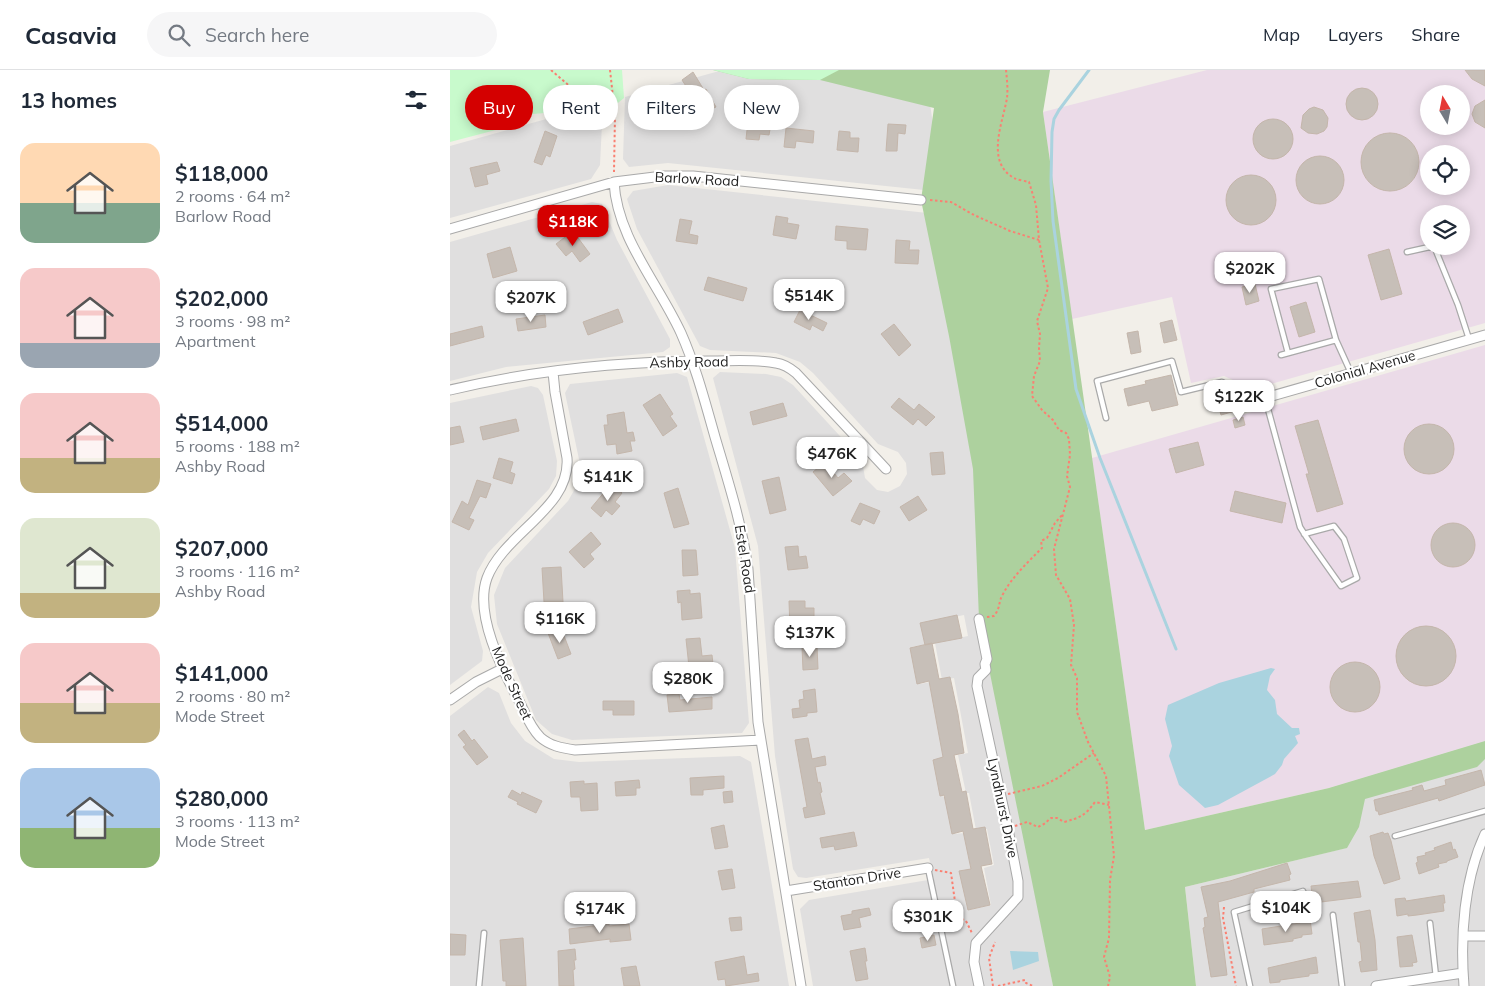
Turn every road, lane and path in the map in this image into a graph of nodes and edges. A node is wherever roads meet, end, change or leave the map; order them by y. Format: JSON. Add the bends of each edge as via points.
{"nodes":[{"id":1,"x":551,"y":70,"type":"edge"},
{"id":2,"x":610,"y":70,"type":"edge"},
{"id":3,"x":1006,"y":70,"type":"edge"},
{"id":4,"x":568,"y":85,"type":"edge"},
{"id":5,"x":612,"y":85,"type":"edge"},
{"id":6,"x":616,"y":130,"type":"edge"},
{"id":7,"x":614,"y":182,"type":"junction"},
{"id":8,"x":921,"y":200,"type":"joint"},
{"id":9,"x":450,"y":229,"type":"edge"},
{"id":10,"x":1039,"y":240,"type":"junction"},
{"id":11,"x":1407,"y":252,"type":"dead end"},
{"id":12,"x":1485,"y":335,"type":"edge"},
{"id":13,"x":1469,"y":339,"type":"junction"},
{"id":14,"x":1336,"y":340,"type":"junction"},
{"id":15,"x":1288,"y":353,"type":"junction"},
{"id":16,"x":1282,"y":355,"type":"dead end"},
{"id":17,"x":693,"y":361,"type":"junction"},
{"id":18,"x":553,"y":372,"type":"junction"},
{"id":19,"x":1351,"y":373,"type":"junction"},
{"id":20,"x":450,"y":390,"type":"edge"},
{"id":21,"x":1265,"y":398,"type":"junction"},
{"id":22,"x":1254,"y":401,"type":"junction"},
{"id":23,"x":1244,"y":404,"type":"dead end"},
{"id":24,"x":1106,"y":418,"type":"dead end"},
{"id":25,"x":886,"y":469,"type":"dead end"},
{"id":26,"x":1066,"y":504,"type":"junction"},
{"id":27,"x":1304,"y":534,"type":"junction"},
{"id":28,"x":979,"y":619,"type":"joint"},
{"id":29,"x":502,"y":669,"type":"junction"},
{"id":30,"x":450,"y":700,"type":"edge"},
{"id":31,"x":761,"y":740,"type":"junction"},
{"id":32,"x":1094,"y":753,"type":"junction"},
{"id":33,"x":1001,"y":796,"type":"junction"},
{"id":34,"x":1110,"y":806,"type":"junction"},
{"id":35,"x":1485,"y":811,"type":"edge"},
{"id":36,"x":1008,"y":829,"type":"junction"},
{"id":37,"x":1485,"y":834,"type":"edge"},
{"id":38,"x":1395,"y":836,"type":"dead end"},
{"id":39,"x":928,"y":868,"type":"junction"},
{"id":40,"x":786,"y":890,"type":"junction"},
{"id":41,"x":1303,"y":891,"type":"dead end"},
{"id":42,"x":1224,"y":908,"type":"dead end"},
{"id":43,"x":1333,"y":915,"type":"dead end"},
{"id":44,"x":1430,"y":923,"type":"dead end"},
{"id":45,"x":484,"y":933,"type":"dead end"},
{"id":46,"x":1464,"y":936,"type":"junction"},
{"id":47,"x":1485,"y":936,"type":"edge"},
{"id":48,"x":995,"y":942,"type":"dead end"},
{"id":49,"x":976,"y":943,"type":"junction"},
{"id":50,"x":1462,"y":973,"type":"junction"},
{"id":51,"x":1436,"y":977,"type":"junction"},
{"id":52,"x":479,"y":986,"type":"edge"},
{"id":53,"x":801,"y":986,"type":"edge"},
{"id":54,"x":953,"y":986,"type":"edge"},
{"id":55,"x":979,"y":986,"type":"edge"},
{"id":56,"x":993,"y":986,"type":"edge"},
{"id":57,"x":998,"y":986,"type":"edge"},
{"id":58,"x":1033,"y":986,"type":"edge"},
{"id":59,"x":1108,"y":986,"type":"edge"},
{"id":60,"x":1236,"y":986,"type":"edge"},
{"id":61,"x":1250,"y":986,"type":"edge"},
{"id":62,"x":1342,"y":986,"type":"edge"},
{"id":63,"x":1378,"y":986,"type":"edge"},
{"id":64,"x":1464,"y":986,"type":"edge"}],
"edges":[{"from":1,"to":4,"type":"path"},
{"from":2,"to":5,"type":"path"},
{"from":3,"to":10,"type":"path","via":[[1007,96],[998,138],[998,156],[1003,168],[1014,178],[1030,182]]},
{"from":6,"to":7,"type":"path"},
{"from":7,"to":8,"type":"street","name":"Barlow Road","via":[[688,176]]},
{"from":7,"to":9,"type":"street","name":"Barlow Road"},
{"from":7,"to":17,"type":"street","name":"Estel Road","via":[[624,227]]},
{"from":8,"to":10,"type":"path","via":[[951,202],[1010,231]]},
{"from":10,"to":26,"type":"path","via":[[1048,288],[1037,321],[1040,361],[1034,376],[1032,396],[1069,439],[1067,476],[1070,487]]},
{"from":11,"to":13,"type":"lane","via":[[1434,246]]},
{"from":12,"to":13,"type":"street","name":"Colonial Avenue"},
{"from":13,"to":19,"type":"street","name":"Colonial Avenue"},
{"from":14,"to":15,"type":"lane"},
{"from":14,"to":15,"type":"lane","via":[[1319,279],[1272,290]]},
{"from":14,"to":19,"type":"lane"},
{"from":15,"to":16,"type":"lane"},
{"from":17,"to":18,"type":"street","name":"Ashby Road","via":[[622,364]]},
{"from":17,"to":25,"type":"street","name":"Ashby Road","via":[[768,362],[790,368],[822,398]]},
{"from":17,"to":31,"type":"street","name":"Estel Road","via":[[745,547]]},
{"from":18,"to":20,"type":"street","name":"Ashby Road","via":[[504,378]]},
{"from":18,"to":29,"type":"street","name":"Mode Street","via":[[568,458],[566,478],[553,500],[503,551],[484,588],[485,616]]},
{"from":19,"to":21,"type":"street","name":"Colonial Avenue"},
{"from":21,"to":22,"type":"street","name":"Colonial Avenue"},
{"from":21,"to":27,"type":"lane"},
{"from":22,"to":23,"type":"street","name":"Colonial Avenue"},
{"from":22,"to":24,"type":"lane","via":[[1222,382],[1181,392],[1172,361],[1097,381]]},
{"from":26,"to":28,"type":"path","via":[[1062,516],[1047,538],[1041,541],[1042,548],[1003,593],[1000,608],[994,616]]},
{"from":26,"to":32,"type":"path","via":[[1054,549],[1056,575],[1070,599],[1074,625],[1071,665],[1076,678],[1077,712]]},
{"from":27,"to":27,"type":"lane","via":[[1341,586],[1356,578],[1344,539],[1334,526]]},
{"from":28,"to":33,"type":"street","name":"Lyndhurst Drive","via":[[987,659],[986,670],[978,678],[977,686]]},
{"from":29,"to":30,"type":"street"},
{"from":29,"to":31,"type":"street","name":"Mode Street","via":[[534,731],[550,744],[562,748],[614,749]]},
{"from":31,"to":40,"type":"street","name":"Estel Road"},
{"from":32,"to":33,"type":"path","via":[[1042,786]]},
{"from":32,"to":34,"type":"path","via":[[1106,776]]},
{"from":33,"to":36,"type":"street","name":"Lyndhurst Drive"},
{"from":34,"to":36,"type":"path","via":[[1095,802],[1080,818],[1064,822],[1051,818],[1038,827],[1027,822]]},
{"from":34,"to":59,"type":"path","via":[[1114,856],[1110,880],[1109,938],[1104,957],[1110,977]]},
{"from":35,"to":38,"type":"lane"},
{"from":36,"to":49,"type":"street","name":"Lyndhurst Drive","via":[[1018,897]]},
{"from":37,"to":46,"type":"street","via":[[1477,851],[1465,898]]},
{"from":39,"to":40,"type":"street","name":"Stanton Drive"},
{"from":39,"to":49,"type":"path","via":[[951,874],[957,916],[966,921]]},
{"from":39,"to":54,"type":"lane"},
{"from":40,"to":53,"type":"street","name":"Estel Road"},
{"from":41,"to":61,"type":"lane","via":[[1234,912]]},
{"from":42,"to":60,"type":"path"},
{"from":43,"to":62,"type":"lane"},
{"from":44,"to":51,"type":"lane"},
{"from":45,"to":52,"type":"lane"},
{"from":46,"to":47,"type":"street"},
{"from":46,"to":50,"type":"street"},
{"from":48,"to":56,"type":"path","via":[[989,958]]},
{"from":49,"to":55,"type":"street","via":[[974,962]]},
{"from":50,"to":51,"type":"street"},
{"from":50,"to":64,"type":"street"},
{"from":51,"to":63,"type":"street"},
{"from":57,"to":58,"type":"path","via":[[1025,980]]}]}
